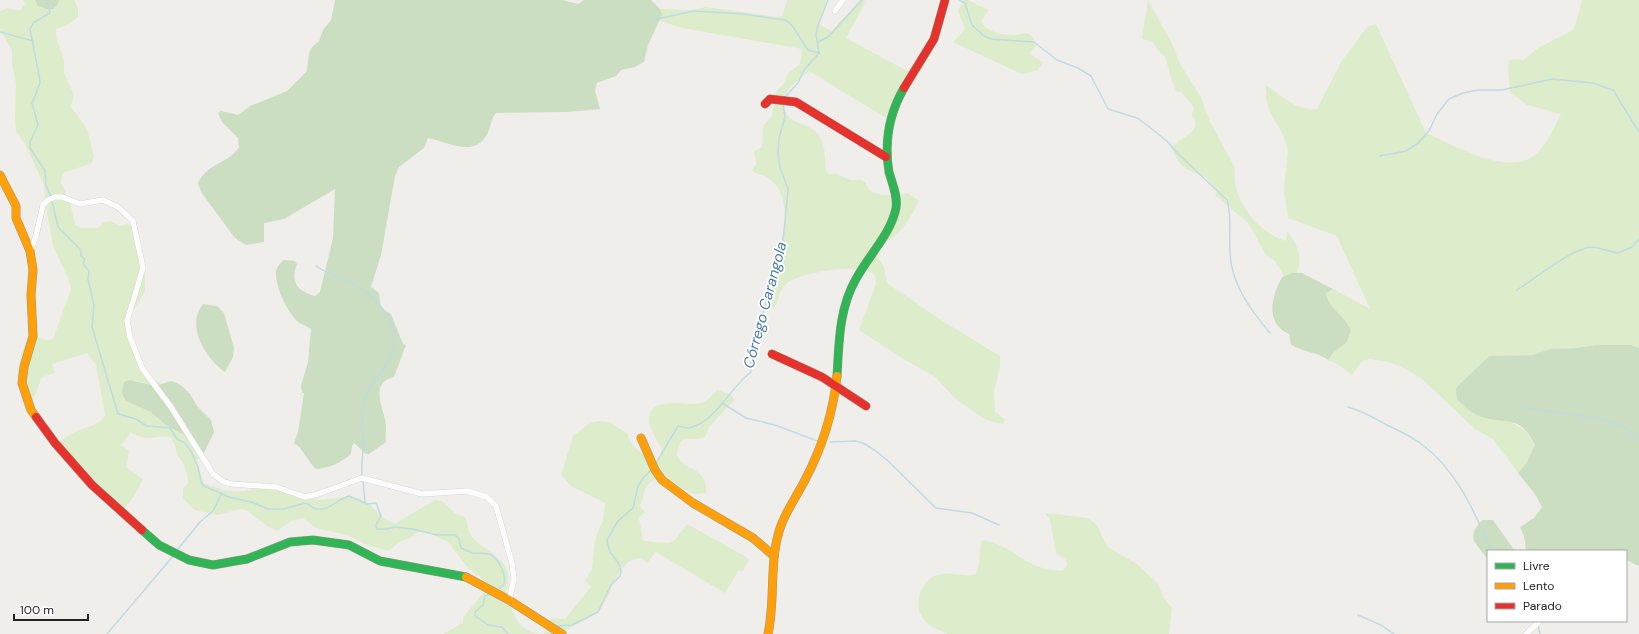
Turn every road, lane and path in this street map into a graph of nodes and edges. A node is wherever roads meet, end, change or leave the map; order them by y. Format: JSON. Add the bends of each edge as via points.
{"nodes":[{"id":1,"x":842,"y":0,"type":"edge"},
{"id":2,"x":945,"y":0,"type":"edge"},
{"id":3,"x":835,"y":11,"type":"dead end"},
{"id":4,"x":765,"y":104,"type":"dead end"},
{"id":5,"x":886,"y":157,"type":"junction"},
{"id":6,"x":0,"y":175,"type":"edge"},
{"id":7,"x":30,"y":251,"type":"junction"},
{"id":8,"x":772,"y":354,"type":"dead end"},
{"id":9,"x":836,"y":386,"type":"junction"},
{"id":10,"x":866,"y":406,"type":"dead end"},
{"id":11,"x":641,"y":438,"type":"dead end"},
{"id":12,"x":774,"y":556,"type":"junction"},
{"id":13,"x":509,"y":600,"type":"junction"},
{"id":14,"x":1539,"y":622,"type":"edge"},
{"id":15,"x":556,"y":631,"type":"edge"},
{"id":16,"x":768,"y":634,"type":"edge"},
{"id":17,"x":1526,"y":634,"type":"edge"}],
"edges":[{"from":1,"to":3,"type":"street"},
{"from":2,"to":5,"type":"street","via":[[939,29],[891,115]]},
{"from":4,"to":5,"type":"street","via":[[770,99],[796,102]]},
{"from":5,"to":9,"type":"street","via":[[896,206],[892,221],[858,274],[847,298],[840,323]]},
{"from":6,"to":7,"type":"street","via":[[16,206],[16,218]]},
{"from":7,"to":13,"type":"street","via":[[33,270],[33,336],[22,382],[30,410],[92,485],[159,545],[189,560],[213,565],[241,561],[295,542],[335,542],[380,561],[468,578]]},
{"from":7,"to":13,"type":"street","via":[[43,205],[48,200],[62,197],[80,204],[103,200],[118,207],[133,221],[143,268],[127,321],[130,337],[142,368],[213,474],[224,482],[276,487],[305,497],[362,478],[422,494],[467,491],[487,497],[496,506],[512,563],[514,579]]},
{"from":8,"to":9,"type":"street"},
{"from":9,"to":10,"type":"street"},
{"from":9,"to":12,"type":"street","via":[[825,437],[782,522]]},
{"from":11,"to":12,"type":"street","via":[[662,480],[693,503],[747,534]]},
{"from":12,"to":16,"type":"street","via":[[773,610]]},
{"from":13,"to":15,"type":"street"},
{"from":14,"to":17,"type":"street"}]}
